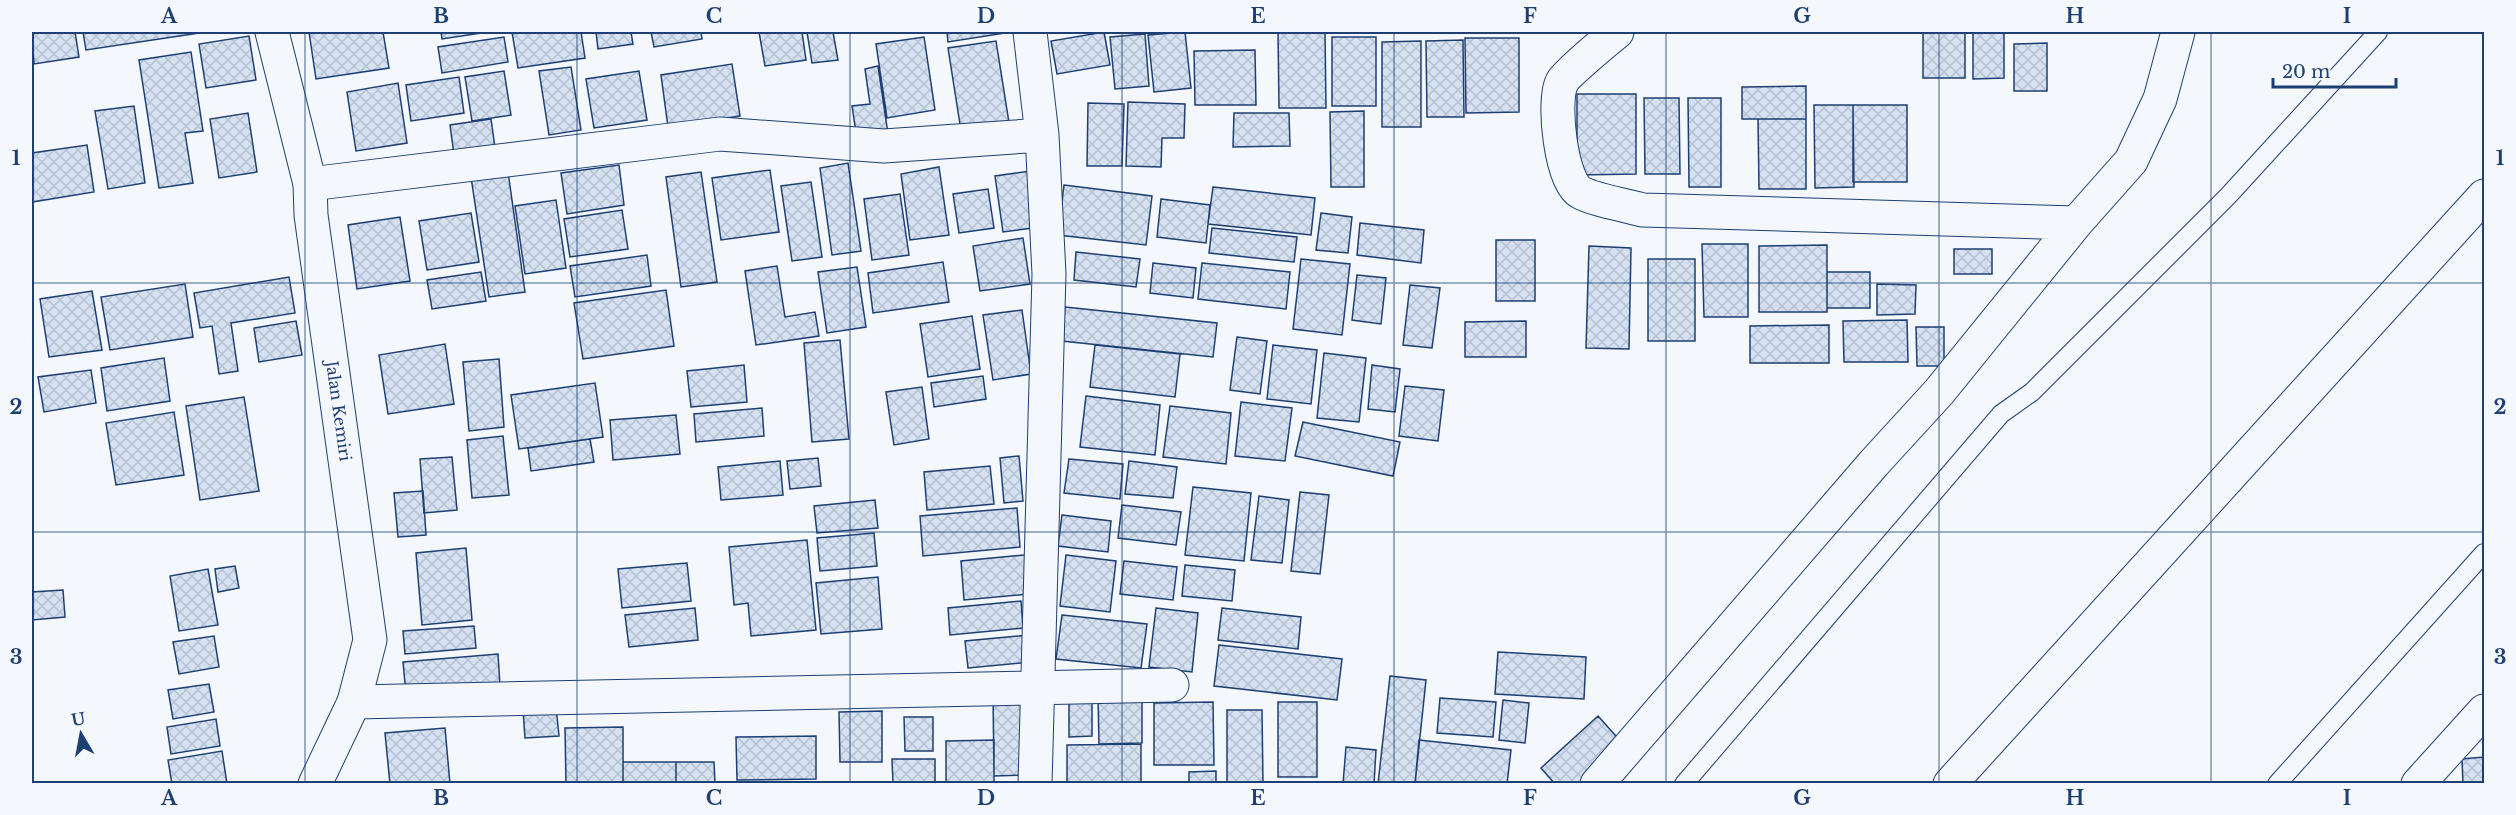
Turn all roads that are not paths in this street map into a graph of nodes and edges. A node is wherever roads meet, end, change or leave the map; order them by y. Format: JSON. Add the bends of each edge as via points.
{"nodes":[{"id":1,"x":272,"y":32,"type":"edge"},
{"id":2,"x":1030,"y":32,"type":"edge"},
{"id":3,"x":1617,"y":32,"type":"edge"},
{"id":4,"x":2178,"y":32,"type":"edge"},
{"id":5,"x":2378,"y":32,"type":"edge"},
{"id":6,"x":1042,"y":135,"type":"junction"},
{"id":7,"x":310,"y":184,"type":"junction"},
{"id":8,"x":2484,"y":196,"type":"edge"},
{"id":9,"x":2076,"y":223,"type":"junction"},
{"id":10,"x":2484,"y":553,"type":"edge"},
{"id":11,"x":1172,"y":685,"type":"dead end"},
{"id":12,"x":1036,"y":686,"type":"junction"},
{"id":13,"x":354,"y":702,"type":"junction"},
{"id":14,"x":2484,"y":711,"type":"edge"},
{"id":15,"x":315,"y":783,"type":"edge"},
{"id":16,"x":1035,"y":783,"type":"edge"},
{"id":17,"x":1597,"y":783,"type":"edge"},
{"id":18,"x":1684,"y":783,"type":"edge"},
{"id":19,"x":1950,"y":783,"type":"edge"},
{"id":20,"x":2277,"y":783,"type":"edge"},
{"id":21,"x":2418,"y":783,"type":"edge"}],
"edges":[{"from":1,"to":7,"type":"street","name":"Jalan Kemiri"},
{"from":2,"to":6,"type":"street"},
{"from":3,"to":9,"type":"street","via":[[1562,81],[1559,128],[1567,176],[1580,192],[1643,210]]},
{"from":4,"to":9,"type":"street","via":[[2160,99],[2131,161]]},
{"from":5,"to":18,"type":"lane","via":[[2228,196],[2032,392],[2001,414]]},
{"from":6,"to":7,"type":"street","via":[[884,146],[720,134]]},
{"from":6,"to":12,"type":"street","via":[[1049,274]]},
{"from":7,"to":13,"type":"street","name":"Jalan Kemiri","via":[[311,215],[370,640]]},
{"from":8,"to":19,"type":"street"},
{"from":9,"to":17,"type":"street","via":[[1939,392]]},
{"from":10,"to":20,"type":"lane"},
{"from":11,"to":12,"type":"street"},
{"from":12,"to":13,"type":"street"},
{"from":12,"to":16,"type":"street"},
{"from":13,"to":15,"type":"street","name":"Jalan Kemiri"},
{"from":14,"to":21,"type":"street"}]}
